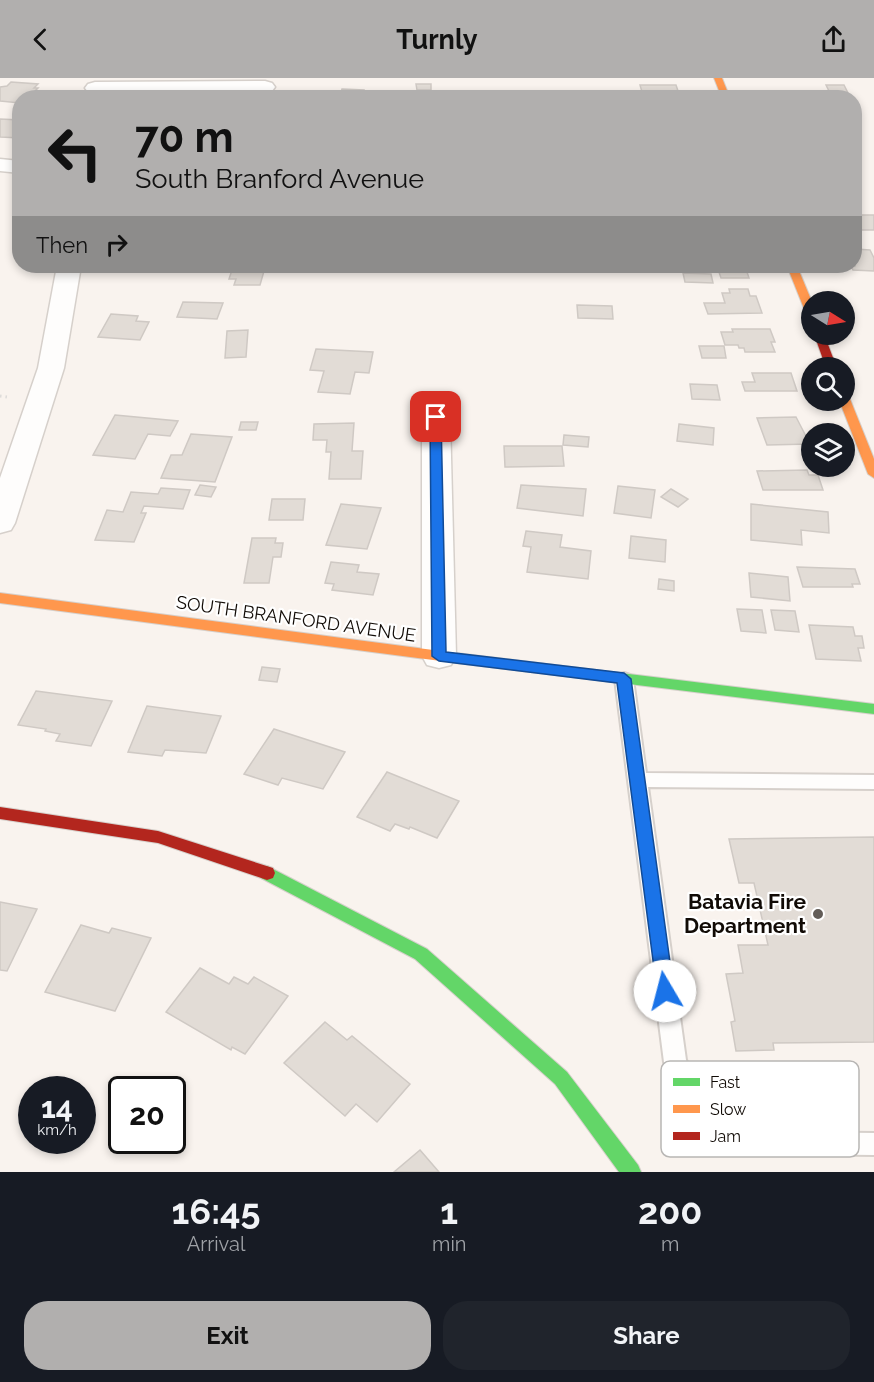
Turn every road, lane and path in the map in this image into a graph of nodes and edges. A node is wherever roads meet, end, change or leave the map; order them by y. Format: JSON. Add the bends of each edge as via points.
{"nodes":[{"id":1,"x":265,"y":87,"type":"dead end"},
{"id":2,"x":95,"y":88,"type":"edge"},
{"id":3,"x":68,"y":273,"type":"edge"},
{"id":4,"x":795,"y":273,"type":"edge"},
{"id":5,"x":802,"y":291,"type":"edge"},
{"id":6,"x":0,"y":396,"type":"edge"},
{"id":7,"x":7,"y":397,"type":"dead end"},
{"id":8,"x":849,"y":411,"type":"edge"},
{"id":9,"x":436,"y":417,"type":"dead end"},
{"id":10,"x":874,"y":474,"type":"edge"},
{"id":11,"x":0,"y":523,"type":"edge"},
{"id":12,"x":0,"y":598,"type":"edge"},
{"id":13,"x":439,"y":656,"type":"junction"},
{"id":14,"x":624,"y":679,"type":"junction"},
{"id":15,"x":873,"y":711,"type":"edge"},
{"id":16,"x":637,"y":780,"type":"junction"},
{"id":17,"x":874,"y":782,"type":"edge"},
{"id":18,"x":0,"y":813,"type":"edge"},
{"id":19,"x":675,"y":1061,"type":"edge"},
{"id":20,"x":859,"y":1144,"type":"edge"},
{"id":21,"x":874,"y":1144,"type":"edge"},
{"id":22,"x":631,"y":1172,"type":"edge"}],
"edges":[{"from":1,"to":2,"type":"street"},
{"from":3,"to":11,"type":"street","via":[[51,368]]},
{"from":4,"to":5,"type":"street"},
{"from":6,"to":7,"type":"path"},
{"from":8,"to":10,"type":"street"},
{"from":9,"to":13,"type":"street"},
{"from":12,"to":13,"type":"street","name":"SOUTH BRANFORD AVENUE"},
{"from":13,"to":14,"type":"street","name":"SOUTH BRANFORD AVENUE"},
{"from":14,"to":15,"type":"street","name":"SOUTH BRANFORD AVENUE"},
{"from":14,"to":16,"type":"lane"},
{"from":16,"to":17,"type":"lane"},
{"from":16,"to":19,"type":"lane"},
{"from":18,"to":22,"type":"street","via":[[158,837],[259,869],[421,954],[561,1078]]},
{"from":20,"to":21,"type":"lane"}]}
